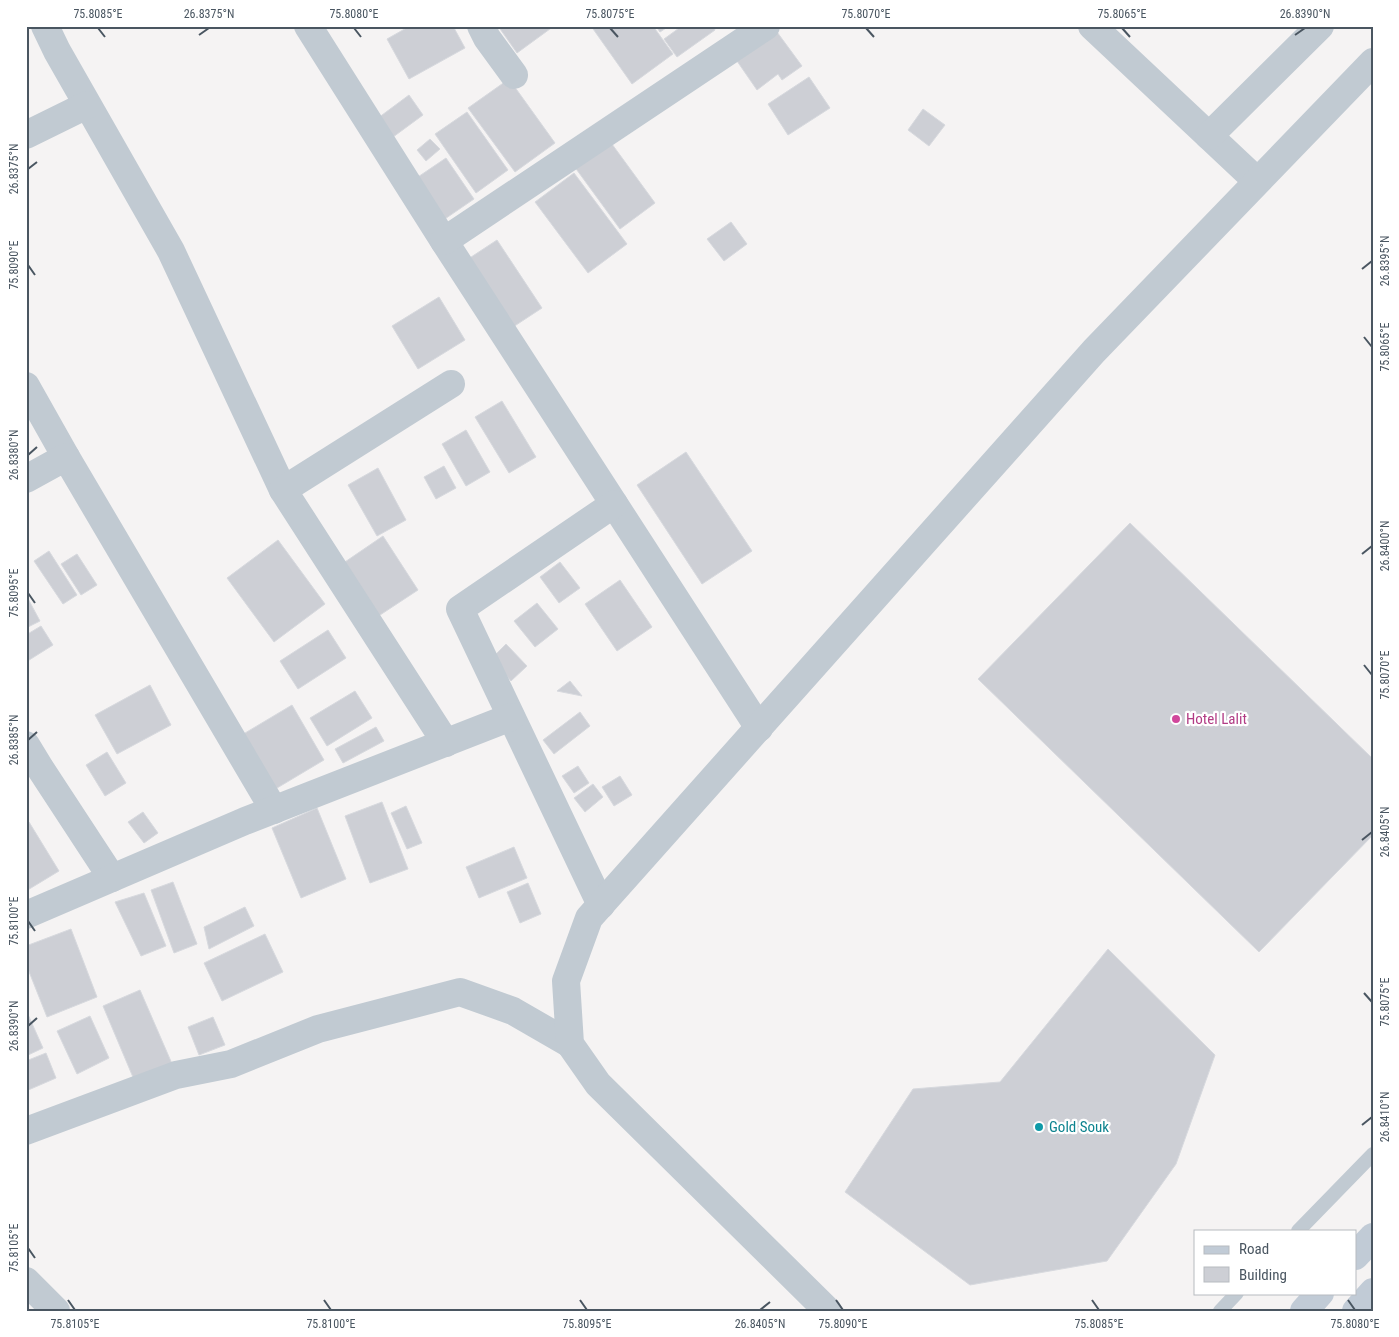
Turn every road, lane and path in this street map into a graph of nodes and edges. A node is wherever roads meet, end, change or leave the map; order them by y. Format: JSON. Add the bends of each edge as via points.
{"nodes":[{"id":1,"x":44,"y":26,"type":"edge"},
{"id":2,"x":308,"y":26,"type":"edge"},
{"id":3,"x":481,"y":26,"type":"edge"},
{"id":4,"x":766,"y":26,"type":"edge"},
{"id":5,"x":1092,"y":26,"type":"edge"},
{"id":6,"x":1320,"y":26,"type":"edge"},
{"id":7,"x":1373,"y":62,"type":"edge"},
{"id":8,"x":514,"y":76,"type":"dead end"},
{"id":9,"x":88,"y":105,"type":"junction"},
{"id":10,"x":26,"y":134,"type":"edge"},
{"id":11,"x":1209,"y":136,"type":"junction"},
{"id":12,"x":1257,"y":181,"type":"junction"},
{"id":13,"x":444,"y":241,"type":"junction"},
{"id":14,"x":451,"y":384,"type":"dead end"},
{"id":15,"x":26,"y":386,"type":"edge"},
{"id":16,"x":66,"y":457,"type":"junction"},
{"id":17,"x":26,"y":479,"type":"edge"},
{"id":18,"x":283,"y":490,"type":"junction"},
{"id":19,"x":614,"y":504,"type":"junction"},
{"id":20,"x":511,"y":717,"type":"junction"},
{"id":21,"x":759,"y":728,"type":"junction"},
{"id":22,"x":446,"y":743,"type":"junction"},
{"id":23,"x":26,"y":745,"type":"edge"},
{"id":24,"x":274,"y":810,"type":"junction"},
{"id":25,"x":112,"y":878,"type":"junction"},
{"id":26,"x":601,"y":905,"type":"junction"},
{"id":27,"x":26,"y":916,"type":"edge"},
{"id":28,"x":570,"y":1044,"type":"junction"},
{"id":29,"x":26,"y":1131,"type":"edge"},
{"id":30,"x":1370,"y":1162,"type":"edge"},
{"id":31,"x":1299,"y":1230,"type":"edge"},
{"id":32,"x":1373,"y":1237,"type":"edge"},
{"id":33,"x":1356,"y":1255,"type":"edge"},
{"id":34,"x":26,"y":1281,"type":"edge"},
{"id":35,"x":1373,"y":1292,"type":"edge"},
{"id":36,"x":1236,"y":1294,"type":"edge"},
{"id":37,"x":1319,"y":1294,"type":"edge"},
{"id":38,"x":56,"y":1311,"type":"edge"},
{"id":39,"x":828,"y":1311,"type":"edge"},
{"id":40,"x":1220,"y":1311,"type":"edge"},
{"id":41,"x":1304,"y":1311,"type":"edge"},
{"id":42,"x":1356,"y":1311,"type":"edge"}],
"edges":[{"from":1,"to":9,"type":"street"},
{"from":2,"to":13,"type":"street"},
{"from":3,"to":8,"type":"street"},
{"from":4,"to":13,"type":"street"},
{"from":5,"to":11,"type":"street"},
{"from":6,"to":11,"type":"street"},
{"from":7,"to":12,"type":"street"},
{"from":9,"to":10,"type":"street"},
{"from":9,"to":18,"type":"street","via":[[170,251]]},
{"from":11,"to":12,"type":"street"},
{"from":12,"to":21,"type":"street","via":[[1094,351]]},
{"from":13,"to":19,"type":"street"},
{"from":14,"to":18,"type":"street"},
{"from":15,"to":16,"type":"street"},
{"from":16,"to":17,"type":"street"},
{"from":16,"to":24,"type":"street"},
{"from":18,"to":22,"type":"street"},
{"from":19,"to":20,"type":"street","via":[[460,609]]},
{"from":19,"to":21,"type":"street"},
{"from":20,"to":22,"type":"street"},
{"from":20,"to":26,"type":"street"},
{"from":21,"to":26,"type":"street"},
{"from":22,"to":24,"type":"street"},
{"from":23,"to":25,"type":"street"},
{"from":24,"to":25,"type":"street"},
{"from":25,"to":27,"type":"street"},
{"from":26,"to":28,"type":"street","via":[[589,918],[566,981]]},
{"from":28,"to":29,"type":"street","via":[[513,1011],[460,992],[318,1029],[232,1064],[176,1075]]},
{"from":28,"to":39,"type":"street","via":[[598,1084]]},
{"from":30,"to":31,"type":"lane"},
{"from":32,"to":33,"type":"main road"},
{"from":34,"to":38,"type":"street"},
{"from":35,"to":42,"type":"main road"},
{"from":36,"to":40,"type":"lane"},
{"from":37,"to":41,"type":"main road"}]}
